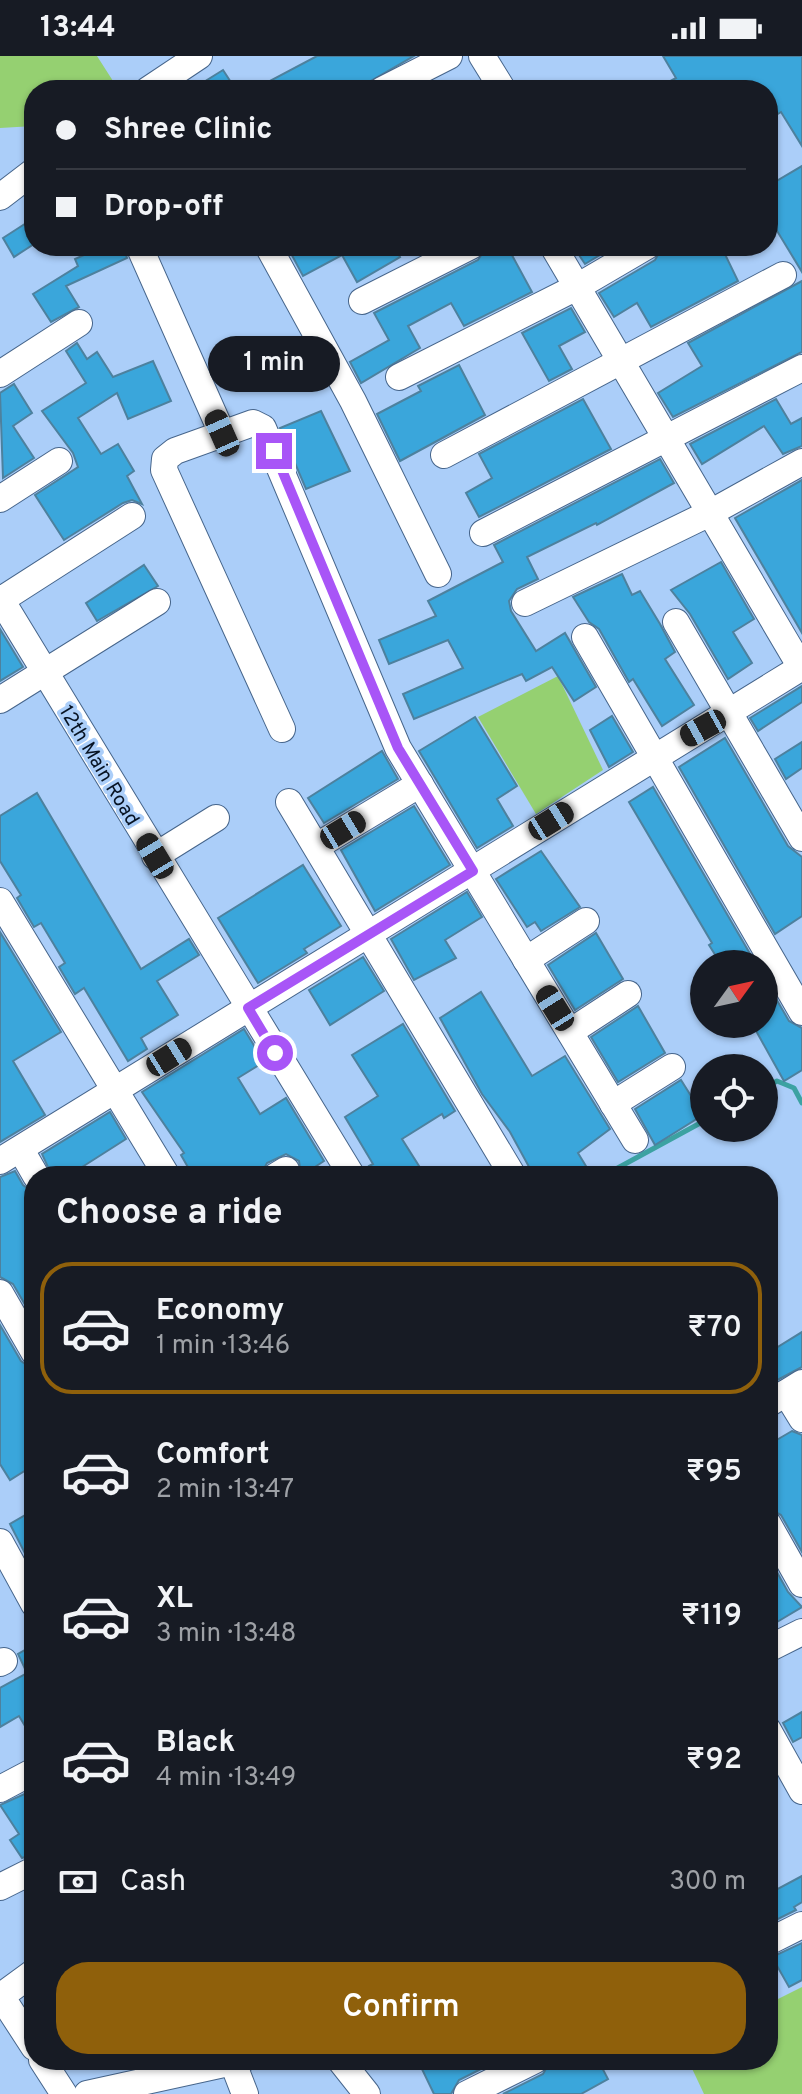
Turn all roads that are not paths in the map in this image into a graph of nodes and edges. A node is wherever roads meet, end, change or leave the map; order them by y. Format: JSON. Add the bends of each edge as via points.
{"nodes":[{"id":1,"x":199,"y":56,"type":"edge"},
{"id":2,"x":449,"y":56,"type":"edge"},
{"id":3,"x":482,"y":56,"type":"edge"},
{"id":4,"x":170,"y":80,"type":"edge"},
{"id":5,"x":402,"y":80,"type":"edge"},
{"id":6,"x":497,"y":80,"type":"edge"},
{"id":7,"x":24,"y":179,"type":"edge"},
{"id":8,"x":0,"y":197,"type":"edge"},
{"id":9,"x":143,"y":256,"type":"edge"},
{"id":10,"x":273,"y":256,"type":"edge"},
{"id":11,"x":451,"y":256,"type":"edge"},
{"id":12,"x":559,"y":256,"type":"edge"},
{"id":13,"x":630,"y":256,"type":"edge"},
{"id":14,"x":783,"y":275,"type":"dead end"},
{"id":15,"x":577,"y":287,"type":"junction"},
{"id":16,"x":362,"y":301,"type":"dead end"},
{"id":17,"x":79,"y":323,"type":"dead end"},
{"id":18,"x":621,"y":361,"type":"junction"},
{"id":19,"x":802,"y":368,"type":"edge"},
{"id":20,"x":0,"y":374,"type":"edge"},
{"id":21,"x":399,"y":377,"type":"dead end"},
{"id":22,"x":222,"y":433,"type":"junction"},
{"id":23,"x":666,"y":439,"type":"junction"},
{"id":24,"x":444,"y":455,"type":"dead end"},
{"id":25,"x":59,"y":461,"type":"dead end"},
{"id":26,"x":802,"y":462,"type":"edge"},
{"id":27,"x":0,"y":499,"type":"edge"},
{"id":28,"x":710,"y":513,"type":"junction"},
{"id":29,"x":132,"y":516,"type":"dead end"},
{"id":30,"x":483,"y":533,"type":"dead end"},
{"id":31,"x":438,"y":574,"type":"dead end"},
{"id":32,"x":0,"y":599,"type":"edge"},
{"id":33,"x":157,"y":602,"type":"dead end"},
{"id":34,"x":525,"y":603,"type":"dead end"},
{"id":35,"x":676,"y":622,"type":"dead end"},
{"id":36,"x":585,"y":637,"type":"dead end"},
{"id":37,"x":802,"y":668,"type":"edge"},
{"id":38,"x":45,"y":672,"type":"junction"},
{"id":39,"x":0,"y":700,"type":"edge"},
{"id":40,"x":728,"y":715,"type":"junction"},
{"id":41,"x":282,"y":729,"type":"dead end"},
{"id":42,"x":654,"y":756,"type":"junction"},
{"id":43,"x":420,"y":784,"type":"junction"},
{"id":44,"x":289,"y":802,"type":"dead end"},
{"id":45,"x":216,"y":818,"type":"dead end"},
{"id":46,"x":802,"y":838,"type":"edge"},
{"id":47,"x":317,"y":846,"type":"junction"},
{"id":48,"x":155,"y":856,"type":"junction"},
{"id":49,"x":473,"y":871,"type":"junction"},
{"id":50,"x":0,"y":901,"type":"edge"},
{"id":51,"x":586,"y":921,"type":"dead end"},
{"id":52,"x":371,"y":934,"type":"junction"},
{"id":53,"x":526,"y":960,"type":"junction"},
{"id":54,"x":628,"y":994,"type":"dead end"},
{"id":55,"x":248,"y":1008,"type":"junction"},
{"id":56,"x":802,"y":1012,"type":"edge"},
{"id":57,"x":570,"y":1032,"type":"junction"},
{"id":58,"x":672,"y":1067,"type":"dead end"},
{"id":59,"x":117,"y":1089,"type":"junction"},
{"id":60,"x":613,"y":1104,"type":"junction"},
{"id":61,"x":635,"y":1140,"type":"dead end"},
{"id":62,"x":10,"y":1155,"type":"edge"},
{"id":63,"x":161,"y":1166,"type":"edge"},
{"id":64,"x":346,"y":1166,"type":"edge"},
{"id":65,"x":507,"y":1166,"type":"edge"},
{"id":66,"x":0,"y":1293,"type":"edge"},
{"id":67,"x":24,"y":1335,"type":"edge"},
{"id":68,"x":785,"y":1394,"type":"edge"},
{"id":69,"x":802,"y":1419,"type":"edge"},
{"id":70,"x":0,"y":1542,"type":"edge"},
{"id":71,"x":778,"y":1542,"type":"edge"},
{"id":72,"x":802,"y":1584,"type":"edge"},
{"id":73,"x":24,"y":1586,"type":"edge"},
{"id":74,"x":802,"y":1632,"type":"edge"},
{"id":75,"x":778,"y":1644,"type":"edge"},
{"id":76,"x":778,"y":1748,"type":"edge"},
{"id":77,"x":24,"y":1776,"type":"edge"},
{"id":78,"x":0,"y":1789,"type":"edge"},
{"id":79,"x":802,"y":1791,"type":"edge"},
{"id":80,"x":24,"y":1875,"type":"edge"},
{"id":81,"x":0,"y":1887,"type":"edge"},
{"id":82,"x":802,"y":1925,"type":"edge"},
{"id":83,"x":778,"y":1937,"type":"edge"},
{"id":84,"x":24,"y":1979,"type":"edge"},
{"id":85,"x":0,"y":1997,"type":"edge"},
{"id":86,"x":24,"y":2032,"type":"edge"},
{"id":87,"x":48,"y":2070,"type":"edge"},
{"id":88,"x":222,"y":2070,"type":"edge"},
{"id":89,"x":239,"y":2070,"type":"edge"},
{"id":90,"x":348,"y":2070,"type":"edge"},
{"id":91,"x":515,"y":2070,"type":"edge"},
{"id":92,"x":149,"y":2079,"type":"edge"},
{"id":93,"x":201,"y":2082,"type":"edge"},
{"id":94,"x":64,"y":2094,"type":"edge"},
{"id":95,"x":87,"y":2094,"type":"edge"},
{"id":96,"x":245,"y":2094,"type":"edge"},
{"id":97,"x":367,"y":2094,"type":"edge"},
{"id":98,"x":467,"y":2094,"type":"edge"}],
"edges":[{"from":1,"to":4,"type":"street"},
{"from":2,"to":5,"type":"street"},
{"from":3,"to":6,"type":"street"},
{"from":7,"to":8,"type":"street"},
{"from":9,"to":22,"type":"street"},
{"from":10,"to":31,"type":"street"},
{"from":11,"to":16,"type":"street"},
{"from":12,"to":15,"type":"street"},
{"from":13,"to":15,"type":"street"},
{"from":14,"to":18,"type":"street"},
{"from":15,"to":18,"type":"street"},
{"from":15,"to":21,"type":"street"},
{"from":17,"to":20,"type":"street"},
{"from":18,"to":23,"type":"street"},
{"from":18,"to":24,"type":"street"},
{"from":19,"to":23,"type":"street"},
{"from":22,"to":41,"type":"street","via":[[175,451],[165,459],[164,470]]},
{"from":22,"to":43,"type":"street","via":[[253,423],[263,428],[398,748]]},
{"from":23,"to":28,"type":"street"},
{"from":23,"to":30,"type":"street"},
{"from":25,"to":27,"type":"street"},
{"from":26,"to":28,"type":"street"},
{"from":28,"to":34,"type":"street"},
{"from":28,"to":37,"type":"street"},
{"from":29,"to":32,"type":"street"},
{"from":32,"to":38,"type":"street","name":"12th Main Road"},
{"from":33,"to":38,"type":"street"},
{"from":35,"to":40,"type":"street"},
{"from":36,"to":42,"type":"street"},
{"from":37,"to":40,"type":"street"},
{"from":38,"to":39,"type":"street"},
{"from":38,"to":48,"type":"street","name":"12th Main Road"},
{"from":40,"to":42,"type":"street"},
{"from":40,"to":46,"type":"street"},
{"from":42,"to":49,"type":"street"},
{"from":42,"to":56,"type":"street"},
{"from":43,"to":47,"type":"street"},
{"from":43,"to":49,"type":"street"},
{"from":44,"to":47,"type":"street"},
{"from":45,"to":48,"type":"street"},
{"from":47,"to":52,"type":"street"},
{"from":48,"to":55,"type":"street","name":"12th Main Road"},
{"from":49,"to":52,"type":"street"},
{"from":49,"to":53,"type":"street"},
{"from":50,"to":59,"type":"street"},
{"from":51,"to":53,"type":"street"},
{"from":52,"to":55,"type":"street"},
{"from":52,"to":65,"type":"street"},
{"from":53,"to":57,"type":"street"},
{"from":54,"to":57,"type":"street"},
{"from":55,"to":59,"type":"street"},
{"from":55,"to":64,"type":"street","name":"12th Main Road"},
{"from":57,"to":60,"type":"street"},
{"from":58,"to":60,"type":"street"},
{"from":59,"to":62,"type":"street"},
{"from":59,"to":63,"type":"street"},
{"from":60,"to":61,"type":"street"},
{"from":66,"to":67,"type":"street"},
{"from":68,"to":69,"type":"street"},
{"from":70,"to":73,"type":"street"},
{"from":71,"to":72,"type":"street"},
{"from":74,"to":75,"type":"street"},
{"from":76,"to":79,"type":"street"},
{"from":77,"to":78,"type":"street"},
{"from":80,"to":81,"type":"street"},
{"from":82,"to":83,"type":"street"},
{"from":84,"to":85,"type":"street"},
{"from":85,"to":86,"type":"street"},
{"from":87,"to":94,"type":"street"},
{"from":88,"to":93,"type":"street"},
{"from":89,"to":96,"type":"street"},
{"from":90,"to":97,"type":"street"},
{"from":91,"to":98,"type":"street"},
{"from":92,"to":93,"type":"street"},
{"from":92,"to":95,"type":"street"}]}
